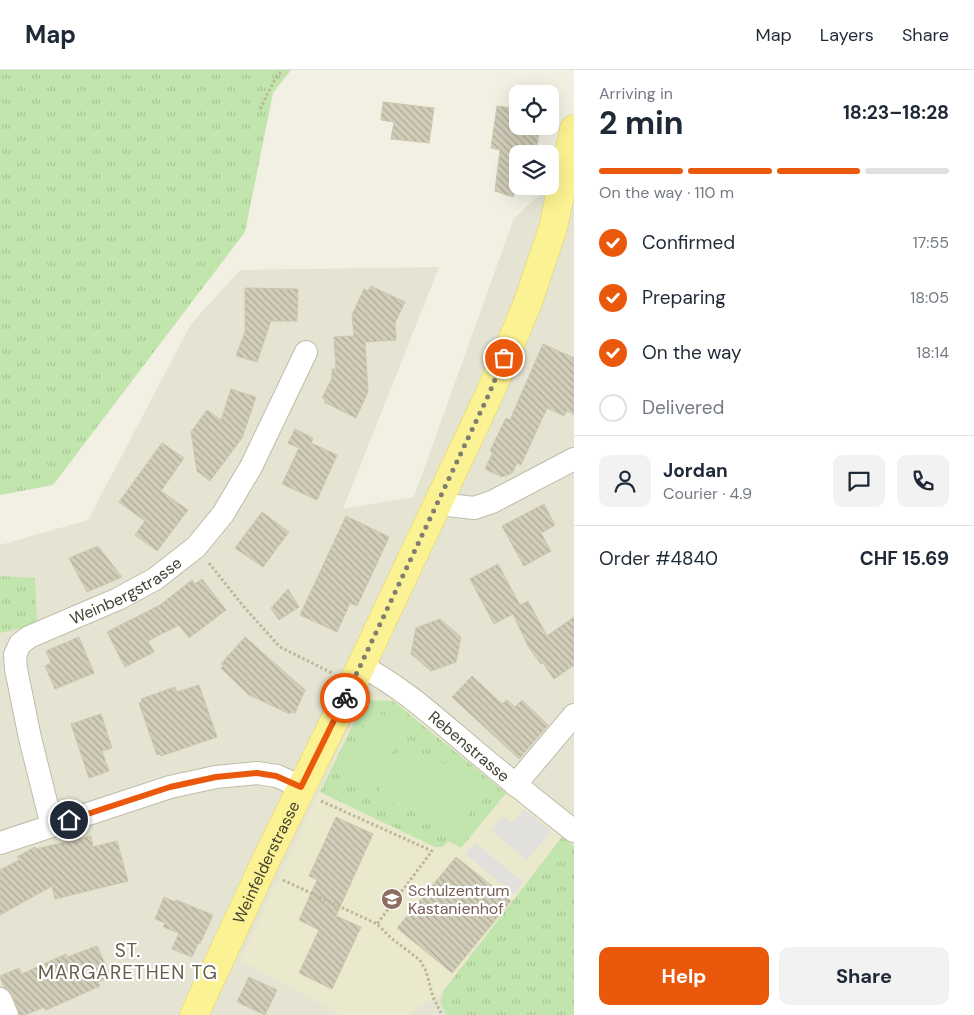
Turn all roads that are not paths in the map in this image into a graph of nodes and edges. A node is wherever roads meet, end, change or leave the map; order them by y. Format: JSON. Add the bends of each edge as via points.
{"nodes":[{"id":1,"x":574,"y":129,"type":"edge"},
{"id":2,"x":306,"y":352,"type":"dead end"},
{"id":3,"x":574,"y":459,"type":"edge"},
{"id":4,"x":439,"y":501,"type":"junction"},
{"id":5,"x":357,"y":675,"type":"junction"},
{"id":6,"x":574,"y":715,"type":"edge"},
{"id":7,"x":515,"y":785,"type":"junction"},
{"id":8,"x":300,"y":789,"type":"junction"},
{"id":9,"x":52,"y":826,"type":"junction"},
{"id":10,"x":574,"y":831,"type":"edge"},
{"id":11,"x":0,"y":843,"type":"edge"},
{"id":12,"x":0,"y":998,"type":"edge"},
{"id":13,"x":7,"y":1015,"type":"edge"},
{"id":14,"x":194,"y":1015,"type":"edge"}],
"edges":[{"from":1,"to":4,"type":"main road","name":"Weinfelderstrasse","via":[[553,228],[528,302]]},
{"from":2,"to":9,"type":"street","name":"Weinbergstrasse","via":[[250,467],[223,514],[196,547],[155,579],[20,644],[15,655],[16,669]]},
{"from":3,"to":4,"type":"street","via":[[492,502],[474,508]]},
{"from":4,"to":5,"type":"main road","name":"Weinfelderstrasse"},
{"from":5,"to":7,"type":"street","name":"Rebenstrasse","via":[[390,683],[432,714]]},
{"from":5,"to":8,"type":"main road","name":"Weinfelderstrasse"},
{"from":6,"to":7,"type":"street"},
{"from":7,"to":10,"type":"street","name":"Rebenstrasse"},
{"from":8,"to":9,"type":"street","via":[[276,776],[257,773],[216,777],[170,787]]},
{"from":8,"to":14,"type":"main road","name":"Weinfelderstrasse"},
{"from":9,"to":11,"type":"street"},
{"from":12,"to":13,"type":"street"}]}
